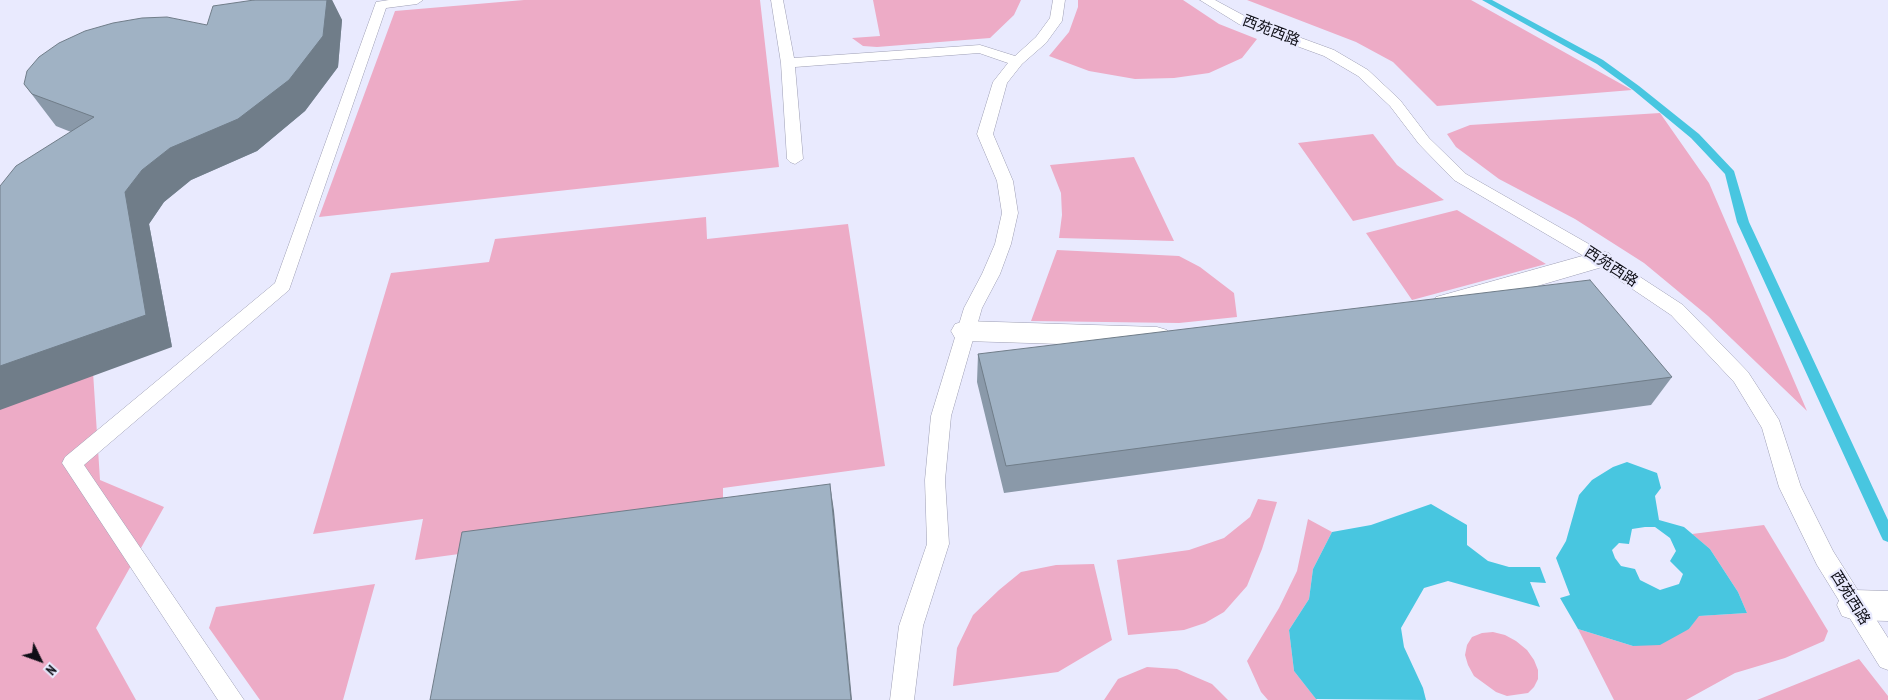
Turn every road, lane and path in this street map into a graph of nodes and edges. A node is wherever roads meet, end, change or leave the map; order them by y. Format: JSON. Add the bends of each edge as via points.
{"nodes":[{"id":1,"x":417,"y":0,"type":"edge"},
{"id":2,"x":778,"y":0,"type":"edge"},
{"id":3,"x":1059,"y":0,"type":"edge"},
{"id":4,"x":1206,"y":0,"type":"edge"},
{"id":5,"x":1017,"y":61,"type":"junction"},
{"id":6,"x":788,"y":63,"type":"junction"},
{"id":7,"x":795,"y":159,"type":"dead end"},
{"id":8,"x":1600,"y":259,"type":"junction"},
{"id":9,"x":1422,"y":310,"type":"edge"},
{"id":10,"x":965,"y":331,"type":"junction"},
{"id":11,"x":1185,"y":335,"type":"edge"},
{"id":12,"x":1854,"y":605,"type":"junction"},
{"id":13,"x":1888,"y":606,"type":"edge"},
{"id":14,"x":1888,"y":659,"type":"edge"},
{"id":15,"x":232,"y":700,"type":"edge"},
{"id":16,"x":902,"y":700,"type":"edge"}],
"edges":[{"from":1,"to":15,"type":"lane","via":[[381,5],[283,286],[72,463]]},
{"from":2,"to":6,"type":"lane"},
{"from":3,"to":5,"type":"lane","via":[[1057,18],[1041,40]]},
{"from":4,"to":8,"type":"lane","name":"西苑西路","via":[[1247,23],[1329,53],[1363,73],[1395,103],[1424,141],[1460,177]]},
{"from":5,"to":6,"type":"lane","via":[[980,49]]},
{"from":5,"to":10,"type":"lane","via":[[1000,82],[986,134],[1005,181],[1010,213],[1003,244],[972,308]]},
{"from":6,"to":7,"type":"lane"},
{"from":8,"to":9,"type":"street"},
{"from":8,"to":12,"type":"lane","name":"西苑西路","via":[[1677,310],[1741,377],[1772,426],[1790,487],[1825,558]]},
{"from":10,"to":11,"type":"street","via":[[1148,338]]},
{"from":10,"to":16,"type":"lane","via":[[941,416],[935,480],[938,544],[911,626]]},
{"from":12,"to":13,"type":"street"},
{"from":12,"to":14,"type":"lane","name":"西苑西路"}]}
